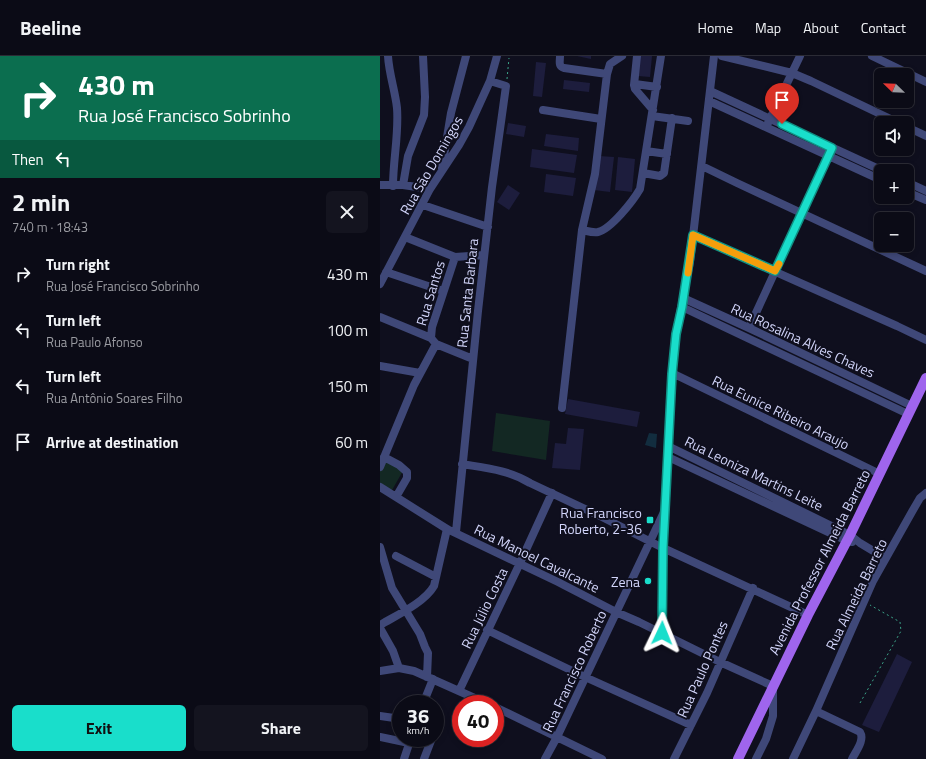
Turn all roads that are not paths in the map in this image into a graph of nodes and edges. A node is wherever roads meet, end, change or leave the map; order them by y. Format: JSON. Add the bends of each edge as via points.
{"nodes":[{"id":1,"x":388,"y":56,"type":"edge"},
{"id":2,"x":423,"y":56,"type":"edge"},
{"id":3,"x":466,"y":56,"type":"edge"},
{"id":4,"x":497,"y":56,"type":"edge"},
{"id":5,"x":560,"y":56,"type":"edge"},
{"id":6,"x":622,"y":56,"type":"edge"},
{"id":7,"x":637,"y":56,"type":"edge"},
{"id":8,"x":661,"y":56,"type":"edge"},
{"id":9,"x":722,"y":56,"type":"edge"},
{"id":10,"x":800,"y":56,"type":"edge"},
{"id":11,"x":872,"y":56,"type":"edge"},
{"id":12,"x":713,"y":57,"type":"edge"},
{"id":13,"x":792,"y":73,"type":"junction"},
{"id":14,"x":607,"y":74,"type":"junction"},
{"id":15,"x":490,"y":81,"type":"junction"},
{"id":16,"x":926,"y":82,"type":"edge"},
{"id":17,"x":634,"y":86,"type":"junction"},
{"id":18,"x":657,"y":87,"type":"junction"},
{"id":19,"x":710,"y":91,"type":"junction"},
{"id":20,"x":709,"y":101,"type":"junction"},
{"id":21,"x":543,"y":110,"type":"dead end"},
{"id":22,"x":652,"y":113,"type":"junction"},
{"id":23,"x":884,"y":116,"type":"edge"},
{"id":24,"x":672,"y":118,"type":"junction"},
{"id":25,"x":770,"y":118,"type":"junction"},
{"id":26,"x":601,"y":119,"type":"junction"},
{"id":27,"x":688,"y":121,"type":"dead end"},
{"id":28,"x":766,"y":127,"type":"junction"},
{"id":29,"x":914,"y":130,"type":"edge"},
{"id":30,"x":926,"y":136,"type":"edge"},
{"id":31,"x":832,"y":148,"type":"junction"},
{"id":32,"x":646,"y":150,"type":"junction"},
{"id":33,"x":667,"y":154,"type":"junction"},
{"id":34,"x":828,"y":156,"type":"junction"},
{"id":35,"x":702,"y":166,"type":"junction"},
{"id":36,"x":874,"y":167,"type":"edge"},
{"id":37,"x":442,"y":171,"type":"junction"},
{"id":38,"x":643,"y":173,"type":"junction"},
{"id":39,"x":874,"y":177,"type":"edge"},
{"id":40,"x":380,"y":185,"type":"edge"},
{"id":41,"x":403,"y":185,"type":"junction"},
{"id":42,"x":914,"y":185,"type":"edge"},
{"id":43,"x":393,"y":186,"type":"junction"},
{"id":44,"x":430,"y":190,"type":"junction"},
{"id":45,"x":926,"y":191,"type":"edge"},
{"id":46,"x":914,"y":195,"type":"edge"},
{"id":47,"x":926,"y":200,"type":"edge"},
{"id":48,"x":423,"y":206,"type":"junction"},
{"id":49,"x":802,"y":214,"type":"junction"},
{"id":50,"x":488,"y":227,"type":"junction"},
{"id":51,"x":582,"y":230,"type":"junction"},
{"id":52,"x":693,"y":235,"type":"junction"},
{"id":53,"x":404,"y":237,"type":"junction"},
{"id":54,"x":484,"y":255,"type":"junction"},
{"id":55,"x":455,"y":257,"type":"junction"},
{"id":56,"x":775,"y":271,"type":"junction"},
{"id":57,"x":926,"y":271,"type":"edge"},
{"id":58,"x":386,"y":272,"type":"junction"},
{"id":59,"x":380,"y":284,"type":"edge"},
{"id":60,"x":443,"y":291,"type":"junction"},
{"id":61,"x":683,"y":302,"type":"junction"},
{"id":62,"x":380,"y":317,"type":"edge"},
{"id":63,"x":749,"y":328,"type":"junction"},
{"id":64,"x":926,"y":340,"type":"edge"},
{"id":65,"x":433,"y":341,"type":"junction"},
{"id":66,"x":473,"y":359,"type":"junction"},
{"id":67,"x":380,"y":366,"type":"edge"},
{"id":68,"x":420,"y":373,"type":"junction"},
{"id":69,"x":672,"y":374,"type":"junction"},
{"id":70,"x":926,"y":378,"type":"edge"},
{"id":71,"x":562,"y":408,"type":"dead end"},
{"id":72,"x":910,"y":410,"type":"junction"},
{"id":73,"x":668,"y":446,"type":"junction"},
{"id":74,"x":384,"y":457,"type":"junction"},
{"id":75,"x":668,"y":457,"type":"junction"},
{"id":76,"x":462,"y":464,"type":"junction"},
{"id":77,"x":380,"y":467,"type":"edge"},
{"id":78,"x":880,"y":474,"type":"junction"},
{"id":79,"x":380,"y":487,"type":"edge"},
{"id":80,"x":552,"y":493,"type":"junction"},
{"id":81,"x":926,"y":493,"type":"edge"},
{"id":82,"x":396,"y":497,"type":"junction"},
{"id":83,"x":666,"y":508,"type":"junction"},
{"id":84,"x":447,"y":529,"type":"junction"},
{"id":85,"x":456,"y":532,"type":"junction"},
{"id":86,"x":848,"y":538,"type":"junction"},
{"id":87,"x":650,"y":542,"type":"junction"},
{"id":88,"x":380,"y":547,"type":"edge"},
{"id":89,"x":663,"y":548,"type":"junction"},
{"id":90,"x":396,"y":556,"type":"dead end"},
{"id":91,"x":885,"y":558,"type":"junction"},
{"id":92,"x":520,"y":563,"type":"junction"},
{"id":93,"x":436,"y":577,"type":"junction"},
{"id":94,"x":752,"y":588,"type":"junction"},
{"id":95,"x":405,"y":610,"type":"junction"},
{"id":96,"x":616,"y":612,"type":"junction"},
{"id":97,"x":808,"y":614,"type":"junction"},
{"id":98,"x":380,"y":625,"type":"edge"},
{"id":99,"x":380,"y":628,"type":"edge"},
{"id":100,"x":487,"y":630,"type":"junction"},
{"id":101,"x":662,"y":633,"type":"junction"},
{"id":102,"x":720,"y":662,"type":"junction"},
{"id":103,"x":399,"y":668,"type":"junction"},
{"id":104,"x":380,"y":671,"type":"edge"},
{"id":105,"x":585,"y":677,"type":"junction"},
{"id":106,"x":430,"y":678,"type":"junction"},
{"id":107,"x":773,"y":686,"type":"junction"},
{"id":108,"x":459,"y":691,"type":"junction"},
{"id":109,"x":425,"y":695,"type":"edge"},
{"id":110,"x":468,"y":695,"type":"edge"},
{"id":111,"x":816,"y":711,"type":"junction"},
{"id":112,"x":504,"y":712,"type":"edge"},
{"id":113,"x":380,"y":716,"type":"edge"},
{"id":114,"x":392,"y":718,"type":"edge"},
{"id":115,"x":691,"y":726,"type":"junction"},
{"id":116,"x":380,"y":737,"type":"edge"},
{"id":117,"x":557,"y":738,"type":"junction"},
{"id":118,"x":392,"y":739,"type":"edge"},
{"id":119,"x":408,"y":747,"type":"edge"},
{"id":120,"x":429,"y":747,"type":"edge"},
{"id":121,"x":404,"y":759,"type":"edge"},
{"id":122,"x":424,"y":759,"type":"edge"},
{"id":123,"x":545,"y":759,"type":"edge"},
{"id":124,"x":602,"y":759,"type":"edge"},
{"id":125,"x":674,"y":759,"type":"edge"},
{"id":126,"x":738,"y":759,"type":"edge"},
{"id":127,"x":756,"y":759,"type":"edge"},
{"id":128,"x":793,"y":759,"type":"edge"},
{"id":129,"x":852,"y":759,"type":"edge"}],
"edges":[{"from":1,"to":43,"type":"street","via":[[397,106]]},
{"from":2,"to":41,"type":"street","via":[[424,115],[408,156]]},
{"from":3,"to":37,"type":"street","via":[[451,113]]},
{"from":4,"to":15,"type":"street","name":"Rua São Domingos"},
{"from":5,"to":14,"type":"street","via":[[561,67]]},
{"from":6,"to":14,"type":"street","via":[[610,64]]},
{"from":7,"to":17,"type":"street"},
{"from":8,"to":18,"type":"street"},
{"from":9,"to":13,"type":"street"},
{"from":10,"to":13,"type":"street"},
{"from":11,"to":16,"type":"street"},
{"from":12,"to":19,"type":"street"},
{"from":13,"to":23,"type":"street"},
{"from":13,"to":25,"type":"street"},
{"from":14,"to":26,"type":"street"},
{"from":15,"to":37,"type":"street","name":"Rua São Domingos","via":[[459,145]]},
{"from":15,"to":50,"type":"street","name":"Rua Santa Barbara","via":[[506,86]]},
{"from":17,"to":18,"type":"street","via":[[635,84]]},
{"from":17,"to":22,"type":"street"},
{"from":18,"to":22,"type":"street"},
{"from":19,"to":20,"type":"street"},
{"from":19,"to":25,"type":"street"},
{"from":20,"to":28,"type":"street"},
{"from":20,"to":35,"type":"street"},
{"from":21,"to":26,"type":"street"},
{"from":22,"to":24,"type":"street"},
{"from":22,"to":32,"type":"street"},
{"from":24,"to":27,"type":"street"},
{"from":24,"to":33,"type":"street"},
{"from":25,"to":28,"type":"street"},
{"from":25,"to":31,"type":"street"},
{"from":26,"to":51,"type":"street","via":[[594,177]]},
{"from":28,"to":34,"type":"street"},
{"from":29,"to":30,"type":"street"},
{"from":31,"to":34,"type":"street"},
{"from":31,"to":36,"type":"street"},
{"from":32,"to":33,"type":"street"},
{"from":32,"to":38,"type":"street"},
{"from":33,"to":38,"type":"street","via":[[663,175]]},
{"from":34,"to":39,"type":"street"},
{"from":34,"to":49,"type":"street"},
{"from":35,"to":49,"type":"street"},
{"from":35,"to":52,"type":"street"},
{"from":37,"to":44,"type":"street","name":"Rua São Domingos"},
{"from":38,"to":51,"type":"street","via":[[640,189],[616,219],[599,232]]},
{"from":40,"to":43,"type":"street"},
{"from":41,"to":43,"type":"street"},
{"from":41,"to":44,"type":"street"},
{"from":42,"to":45,"type":"street"},
{"from":44,"to":48,"type":"street","name":"Rua São Domingos"},
{"from":46,"to":47,"type":"street"},
{"from":48,"to":50,"type":"street"},
{"from":48,"to":53,"type":"street","name":"Rua São Domingos"},
{"from":49,"to":56,"type":"street"},
{"from":49,"to":57,"type":"street"},
{"from":50,"to":54,"type":"street","name":"Rua Santa Barbara"},
{"from":51,"to":71,"type":"street"},
{"from":52,"to":56,"type":"street"},
{"from":52,"to":61,"type":"street"},
{"from":53,"to":55,"type":"street"},
{"from":53,"to":58,"type":"street","name":"Rua São Domingos"},
{"from":54,"to":55,"type":"street"},
{"from":54,"to":66,"type":"street","name":"Rua Santa Barbara"},
{"from":55,"to":60,"type":"street","name":"Rua Santos"},
{"from":56,"to":63,"type":"street"},
{"from":56,"to":64,"type":"street"},
{"from":58,"to":59,"type":"street","name":"Rua São Domingos"},
{"from":58,"to":60,"type":"street"},
{"from":60,"to":65,"type":"street","name":"Rua Santos","via":[[432,327]]},
{"from":61,"to":63,"type":"street","name":"Rua Rosalina Alves Chaves"},
{"from":61,"to":69,"type":"street","via":[[676,334]]},
{"from":61,"to":72,"type":"street","name":"Rua Rosalina Alves Chaves"},
{"from":62,"to":65,"type":"street"},
{"from":63,"to":72,"type":"street","name":"Rua Rosalina Alves Chaves"},
{"from":65,"to":66,"type":"street"},
{"from":65,"to":68,"type":"street","name":"Rua Santos"},
{"from":66,"to":76,"type":"street","name":"Rua Santa Barbara"},
{"from":67,"to":68,"type":"street"},
{"from":68,"to":74,"type":"street","name":"Rua Santos"},
{"from":69,"to":73,"type":"street"},
{"from":69,"to":78,"type":"street","name":"Rua Eunice Ribeiro Araujo"},
{"from":70,"to":72,"type":"main road","name":"Avenida Professor Almeida Barreto"},
{"from":72,"to":78,"type":"main road","name":"Avenida Professor Almeida Barreto"},
{"from":73,"to":75,"type":"street"},
{"from":73,"to":86,"type":"street","name":"Rua Leoniza Martins Leite"},
{"from":74,"to":77,"type":"street","name":"Rua Santos"},
{"from":74,"to":82,"type":"street","via":[[407,472],[407,478]]},
{"from":75,"to":83,"type":"street"},
{"from":75,"to":86,"type":"street","name":"Rua Leoniza Martins Leite"},
{"from":76,"to":80,"type":"street","via":[[504,471]]},
{"from":76,"to":85,"type":"street","name":"Rua Santa Barbara"},
{"from":78,"to":86,"type":"main road","name":"Avenida Professor Almeida Barreto"},
{"from":79,"to":82,"type":"street","name":"Rua Manoel Cavalcante"},
{"from":80,"to":87,"type":"street"},
{"from":80,"to":92,"type":"street","name":"Rua Júlio Costa"},
{"from":81,"to":91,"type":"street","name":"Rua Almeida Barreto","via":[[920,498]]},
{"from":82,"to":84,"type":"street","name":"Rua Manoel Cavalcante"},
{"from":83,"to":87,"type":"street","name":"Rua Francisco Roberto"},
{"from":83,"to":89,"type":"street"},
{"from":84,"to":85,"type":"street","name":"Rua Manoel Cavalcante"},
{"from":84,"to":93,"type":"street"},
{"from":85,"to":92,"type":"street","name":"Rua Manoel Cavalcante"},
{"from":86,"to":91,"type":"street"},
{"from":86,"to":97,"type":"main road","name":"Avenida Professor Almeida Barreto"},
{"from":87,"to":89,"type":"street"},
{"from":87,"to":96,"type":"street","name":"Rua Francisco Roberto"},
{"from":88,"to":95,"type":"street","via":[[392,588]]},
{"from":89,"to":94,"type":"street"},
{"from":89,"to":101,"type":"street"},
{"from":90,"to":93,"type":"street"},
{"from":91,"to":111,"type":"street","name":"Rua Almeida Barreto"},
{"from":92,"to":96,"type":"street","name":"Rua Manoel Cavalcante"},
{"from":92,"to":100,"type":"street","name":"Rua Júlio Costa"},
{"from":93,"to":95,"type":"street","via":[[432,591]]},
{"from":94,"to":97,"type":"street"},
{"from":94,"to":102,"type":"street","name":"Rua Paulo Pontes"},
{"from":95,"to":98,"type":"street"},
{"from":95,"to":106,"type":"street","via":[[428,653]]},
{"from":96,"to":101,"type":"street","name":"Rua Manoel Cavalcante"},
{"from":96,"to":105,"type":"street","name":"Rua Francisco Roberto"},
{"from":97,"to":107,"type":"main road","name":"Avenida Professor Almeida Barreto"},
{"from":99,"to":103,"type":"street"},
{"from":100,"to":105,"type":"street"},
{"from":100,"to":108,"type":"street","name":"Rua Júlio Costa"},
{"from":101,"to":102,"type":"street","name":"Rua Manoel Cavalcante"},
{"from":102,"to":107,"type":"street","name":"Rua Manoel Cavalcante"},
{"from":102,"to":115,"type":"street","name":"Rua Paulo Pontes"},
{"from":103,"to":104,"type":"street"},
{"from":103,"to":106,"type":"street"},
{"from":105,"to":115,"type":"street"},
{"from":105,"to":117,"type":"street","name":"Rua Francisco Roberto"},
{"from":106,"to":108,"type":"street"},
{"from":106,"to":109,"type":"street"},
{"from":107,"to":126,"type":"main road","name":"Avenida Professor Almeida Barreto"},
{"from":107,"to":127,"type":"street","via":[[773,716]]},
{"from":108,"to":110,"type":"street"},
{"from":111,"to":128,"type":"street","name":"Rua Almeida Barreto"},
{"from":111,"to":129,"type":"street","via":[[860,732],[862,736]]},
{"from":112,"to":117,"type":"street"},
{"from":113,"to":114,"type":"street"},
{"from":115,"to":125,"type":"street","name":"Rua Paulo Pontes"},
{"from":116,"to":118,"type":"street"},
{"from":117,"to":123,"type":"street","name":"Rua Francisco Roberto"},
{"from":117,"to":124,"type":"street"},
{"from":119,"to":121,"type":"street"},
{"from":120,"to":122,"type":"street"}]}
